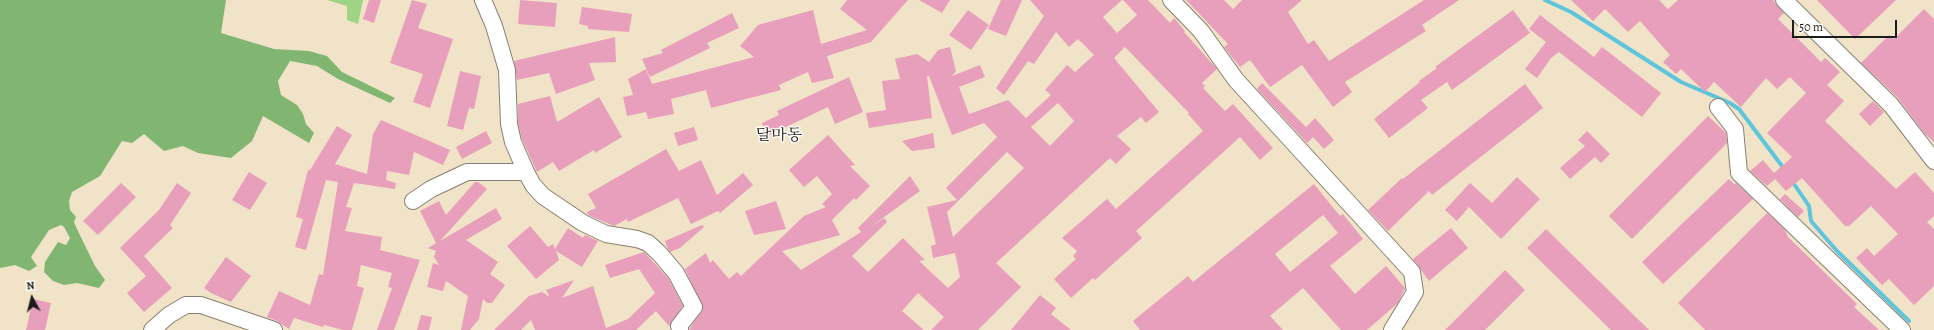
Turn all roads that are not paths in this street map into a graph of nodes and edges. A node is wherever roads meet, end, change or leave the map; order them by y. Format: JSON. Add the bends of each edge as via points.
{"nodes":[{"id":1,"x":483,"y":0,"type":"edge"},
{"id":2,"x":1171,"y":0,"type":"edge"},
{"id":3,"x":1784,"y":0,"type":"edge"},
{"id":4,"x":1718,"y":108,"type":"dead end"},
{"id":5,"x":1934,"y":161,"type":"edge"},
{"id":6,"x":526,"y":172,"type":"junction"},
{"id":7,"x":413,"y":201,"type":"dead end"},
{"id":8,"x":152,"y":330,"type":"edge"},
{"id":9,"x":274,"y":330,"type":"edge"},
{"id":10,"x":680,"y":330,"type":"edge"},
{"id":11,"x":1392,"y":330,"type":"edge"},
{"id":12,"x":1902,"y":330,"type":"edge"}],
"edges":[{"from":1,"to":6,"type":"street","via":[[507,70],[509,124],[513,142]]},
{"from":2,"to":11,"type":"street","via":[[1201,30],[1236,80],[1412,272],[1415,292]]},
{"from":3,"to":5,"type":"street","via":[[1890,105]]},
{"from":4,"to":12,"type":"street","via":[[1735,129],[1739,173]]},
{"from":6,"to":7,"type":"street","via":[[467,172],[431,189]]},
{"from":6,"to":10,"type":"street","via":[[543,196],[583,223],[606,234],[643,241],[659,253],[676,273],[694,307],[679,326]]},
{"from":8,"to":9,"type":"street","via":[[169,315],[186,305],[201,305]]}]}
